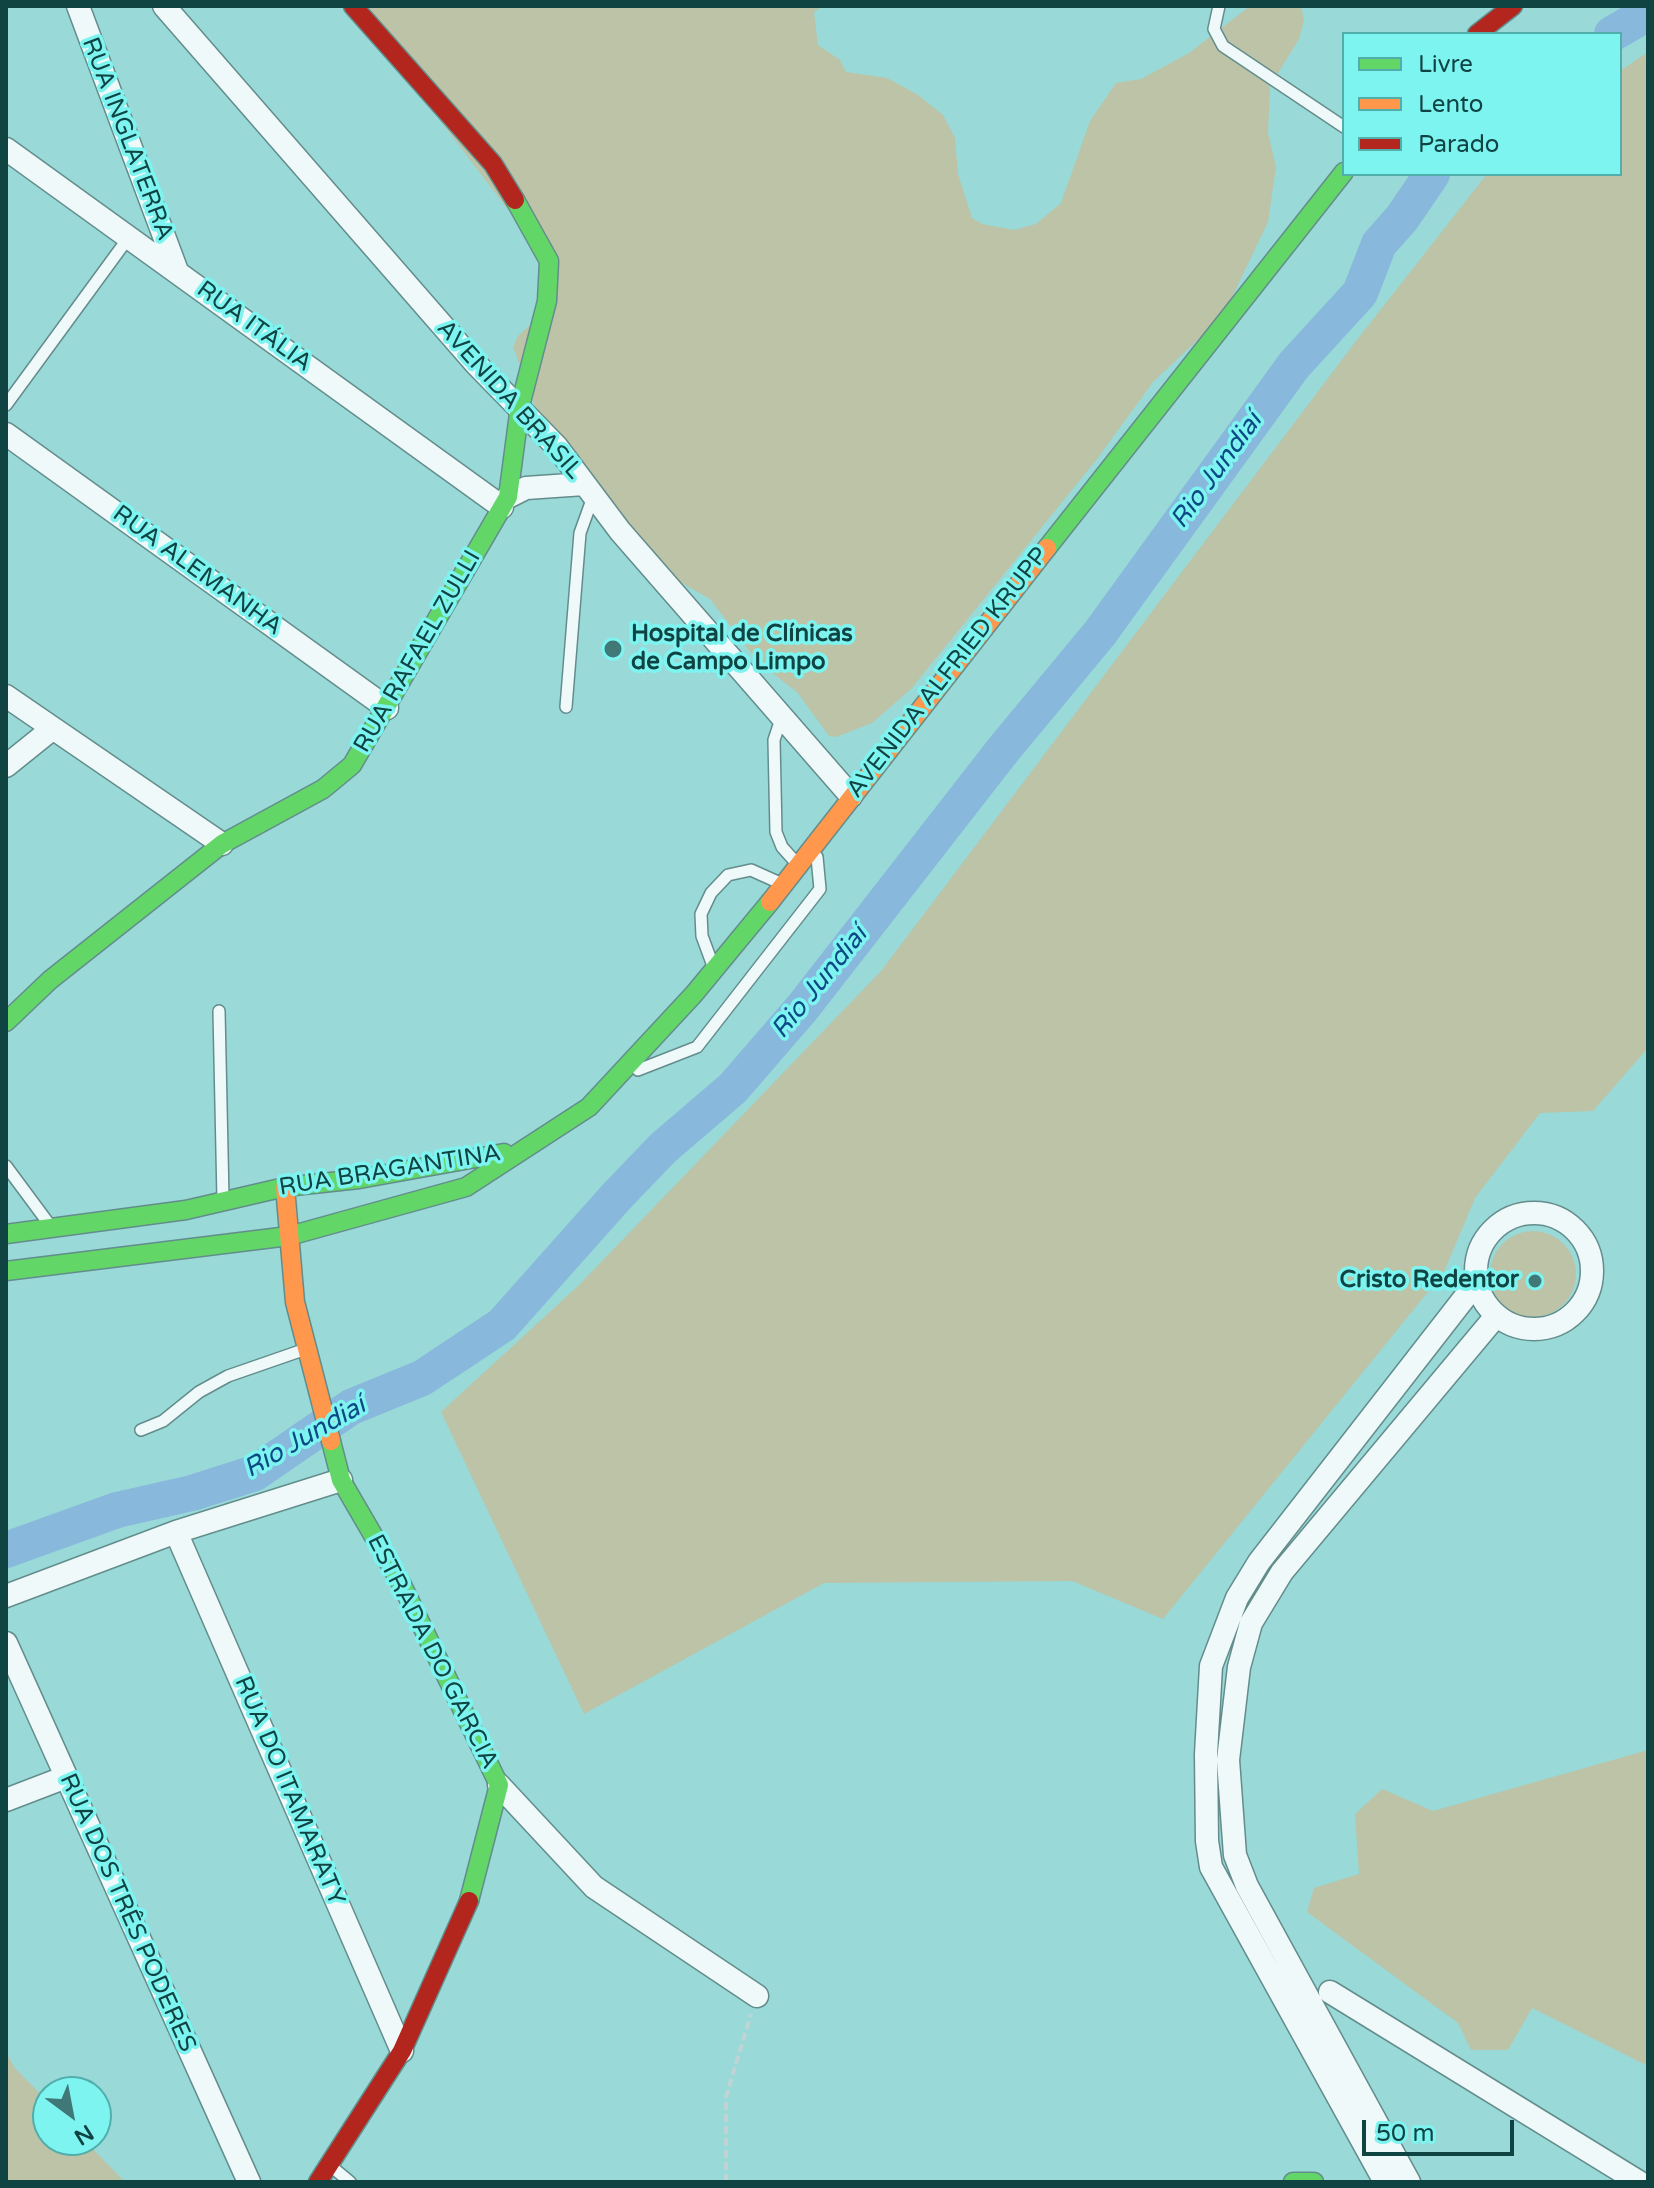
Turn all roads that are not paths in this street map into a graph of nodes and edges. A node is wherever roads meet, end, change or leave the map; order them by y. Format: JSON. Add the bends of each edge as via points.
{"nodes":[{"id":1,"x":78,"y":6,"type":"edge"},
{"id":2,"x":164,"y":6,"type":"edge"},
{"id":3,"x":353,"y":6,"type":"edge"},
{"id":4,"x":1219,"y":6,"type":"edge"},
{"id":5,"x":1513,"y":6,"type":"edge"},
{"id":6,"x":1480,"y":32,"type":"edge"},
{"id":7,"x":1342,"y":126,"type":"edge"},
{"id":8,"x":6,"y":149,"type":"edge"},
{"id":9,"x":1342,"y":175,"type":"edge"},
{"id":10,"x":129,"y":237,"type":"junction"},
{"id":11,"x":177,"y":271,"type":"junction"},
{"id":12,"x":6,"y":405,"type":"edge"},
{"id":13,"x":520,"y":406,"type":"junction"},
{"id":14,"x":6,"y":434,"type":"edge"},
{"id":15,"x":589,"y":490,"type":"junction"},
{"id":16,"x":505,"y":502,"type":"junction"},
{"id":17,"x":6,"y":696,"type":"edge"},
{"id":18,"x":566,"y":707,"type":"dead end"},
{"id":19,"x":387,"y":708,"type":"junction"},
{"id":20,"x":781,"y":719,"type":"junction"},
{"id":21,"x":52,"y":729,"type":"junction"},
{"id":22,"x":6,"y":766,"type":"edge"},
{"id":23,"x":851,"y":796,"type":"junction"},
{"id":24,"x":222,"y":844,"type":"junction"},
{"id":25,"x":816,"y":847,"type":"junction"},
{"id":26,"x":799,"y":866,"type":"junction"},
{"id":27,"x":784,"y":885,"type":"junction"},
{"id":28,"x":714,"y":970,"type":"junction"},
{"id":29,"x":219,"y":1011,"type":"dead end"},
{"id":30,"x":6,"y":1022,"type":"edge"},
{"id":31,"x":619,"y":1077,"type":"junction"},
{"id":32,"x":526,"y":1148,"type":"junction"},
{"id":33,"x":6,"y":1166,"type":"edge"},
{"id":34,"x":285,"y":1187,"type":"junction"},
{"id":35,"x":223,"y":1201,"type":"junction"},
{"id":36,"x":333,"y":1224,"type":"junction"},
{"id":37,"x":52,"y":1228,"type":"junction"},
{"id":38,"x":6,"y":1234,"type":"edge"},
{"id":39,"x":289,"y":1236,"type":"junction"},
{"id":40,"x":6,"y":1271,"type":"edge"},
{"id":41,"x":1476,"y":1283,"type":"junction"},
{"id":42,"x":295,"y":1302,"type":"junction"},
{"id":43,"x":1496,"y":1316,"type":"junction"},
{"id":44,"x":306,"y":1349,"type":"junction"},
{"id":45,"x":141,"y":1430,"type":"dead end"},
{"id":46,"x":341,"y":1480,"type":"junction"},
{"id":47,"x":176,"y":1532,"type":"junction"},
{"id":48,"x":6,"y":1596,"type":"edge"},
{"id":49,"x":6,"y":1643,"type":"edge"},
{"id":50,"x":1206,"y":1754,"type":"junction"},
{"id":51,"x":1228,"y":1760,"type":"junction"},
{"id":52,"x":66,"y":1777,"type":"junction"},
{"id":53,"x":499,"y":1785,"type":"junction"},
{"id":54,"x":6,"y":1800,"type":"edge"},
{"id":55,"x":1330,"y":1992,"type":"dead end"},
{"id":56,"x":757,"y":1996,"type":"road end"},
{"id":57,"x":402,"y":2051,"type":"junction"},
{"id":58,"x":332,"y":2166,"type":"junction"},
{"id":59,"x":249,"y":2182,"type":"edge"},
{"id":60,"x":318,"y":2182,"type":"edge"},
{"id":61,"x":350,"y":2182,"type":"edge"},
{"id":62,"x":1293,"y":2182,"type":"edge"},
{"id":63,"x":1314,"y":2182,"type":"edge"},
{"id":64,"x":1385,"y":2182,"type":"edge"},
{"id":65,"x":1409,"y":2182,"type":"edge"},
{"id":66,"x":1639,"y":2182,"type":"edge"}],
"edges":[{"from":1,"to":11,"type":"street","name":"RUA INGLATERRA"},
{"from":2,"to":13,"type":"street","name":"AVENIDA BRASIL","via":[[476,364]]},
{"from":3,"to":13,"type":"main road","via":[[493,164],[549,261],[547,301]]},
{"from":4,"to":7,"type":"lane","via":[[1214,29],[1223,46]]},
{"from":5,"to":6,"type":"main road"},
{"from":8,"to":10,"type":"street","name":"RUA ITÁLIA"},
{"from":9,"to":23,"type":"main road","name":"AVENIDA ALFRIED KRUPP"},
{"from":10,"to":11,"type":"street","name":"RUA ITÁLIA"},
{"from":10,"to":12,"type":"lane"},
{"from":11,"to":16,"type":"street","name":"RUA ITÁLIA"},
{"from":13,"to":15,"type":"street","name":"AVENIDA BRASIL"},
{"from":13,"to":16,"type":"main road"},
{"from":14,"to":19,"type":"street","name":"RUA ALEMANHA"},
{"from":15,"to":16,"type":"street","via":[[526,488]]},
{"from":15,"to":18,"type":"lane","via":[[580,533]]},
{"from":15,"to":20,"type":"street","name":"AVENIDA BRASIL"},
{"from":16,"to":19,"type":"main road","name":"RUA RAFAEL ZULLI"},
{"from":17,"to":21,"type":"street"},
{"from":19,"to":24,"type":"main road","name":"RUA RAFAEL ZULLI","via":[[352,765],[323,789]]},
{"from":20,"to":23,"type":"street","name":"AVENIDA BRASIL"},
{"from":20,"to":26,"type":"lane","via":[[774,740],[776,832]]},
{"from":21,"to":22,"type":"street"},
{"from":21,"to":24,"type":"street"},
{"from":23,"to":25,"type":"main road","name":"AVENIDA ALFRIED KRUPP"},
{"from":24,"to":30,"type":"main road","name":"RUA RAFAEL ZULLI","via":[[50,980]]},
{"from":25,"to":26,"type":"main road","name":"AVENIDA ALFRIED KRUPP"},
{"from":25,"to":31,"type":"lane","via":[[820,889],[697,1047]]},
{"from":26,"to":27,"type":"main road","name":"AVENIDA ALFRIED KRUPP"},
{"from":27,"to":28,"type":"main road","name":"AVENIDA ALFRIED KRUPP"},
{"from":27,"to":28,"type":"lane","via":[[751,870],[728,875],[711,893],[701,914],[702,936]]},
{"from":28,"to":31,"type":"main road","name":"AVENIDA ALFRIED KRUPP"},
{"from":29,"to":35,"type":"lane"},
{"from":31,"to":32,"type":"main road","name":"AVENIDA ALFRIED KRUPP","via":[[589,1107]]},
{"from":32,"to":34,"type":"main road","name":"RUA BRAGANTINA"},
{"from":32,"to":36,"type":"main road","name":"RUA BRAGANTINA","via":[[466,1187]]},
{"from":33,"to":37,"type":"lane"},
{"from":34,"to":35,"type":"main road","name":"RUA BRAGANTINA"},
{"from":34,"to":39,"type":"main road","name":"ESTRADA DO GARCIA"},
{"from":35,"to":37,"type":"main road","name":"RUA BRAGANTINA"},
{"from":36,"to":39,"type":"main road","name":"RUA BRAGANTINA"},
{"from":36,"to":42,"type":"main road"},
{"from":37,"to":38,"type":"main road","name":"RUA BRAGANTINA"},
{"from":39,"to":40,"type":"main road","name":"RUA BRAGANTINA"},
{"from":39,"to":42,"type":"main road","name":"ESTRADA DO GARCIA"},
{"from":41,"to":43,"type":"street"},
{"from":41,"to":43,"type":"street","via":[[1480,1248],[1504,1221],[1539,1213],[1557,1217],[1584,1240],[1592,1275],[1578,1308],[1564,1320],[1530,1329]]},
{"from":41,"to":50,"type":"street","via":[[1259,1562],[1237,1598],[1211,1666]]},
{"from":42,"to":44,"type":"main road","name":"ESTRADA DO GARCIA"},
{"from":43,"to":51,"type":"street","via":[[1282,1572],[1251,1623],[1239,1667]]},
{"from":44,"to":45,"type":"lane","via":[[228,1376]]},
{"from":44,"to":46,"type":"main road","name":"ESTRADA DO GARCIA"},
{"from":46,"to":47,"type":"street"},
{"from":46,"to":53,"type":"main road","name":"ESTRADA DO GARCIA","via":[[402,1585]]},
{"from":47,"to":48,"type":"street"},
{"from":47,"to":57,"type":"street","name":"RUA DO ITAMARATY"},
{"from":49,"to":52,"type":"street","name":"RUA DOS TRÊS PODERES"},
{"from":50,"to":51,"type":"street"},
{"from":50,"to":64,"type":"street","via":[[1211,1867]]},
{"from":51,"to":65,"type":"street","via":[[1235,1855],[1247,1886]]},
{"from":52,"to":54,"type":"street"},
{"from":52,"to":59,"type":"street","name":"RUA DOS TRÊS PODERES"},
{"from":53,"to":56,"type":"street","via":[[594,1887]]},
{"from":53,"to":57,"type":"main road","name":"ESTRADA DO GARCIA","via":[[470,1898]]},
{"from":55,"to":66,"type":"street"},
{"from":57,"to":58,"type":"main road","name":"ESTRADA DO GARCIA"},
{"from":58,"to":60,"type":"main road","name":"ESTRADA DO GARCIA"},
{"from":58,"to":61,"type":"lane"},
{"from":62,"to":63,"type":"main road"}]}
